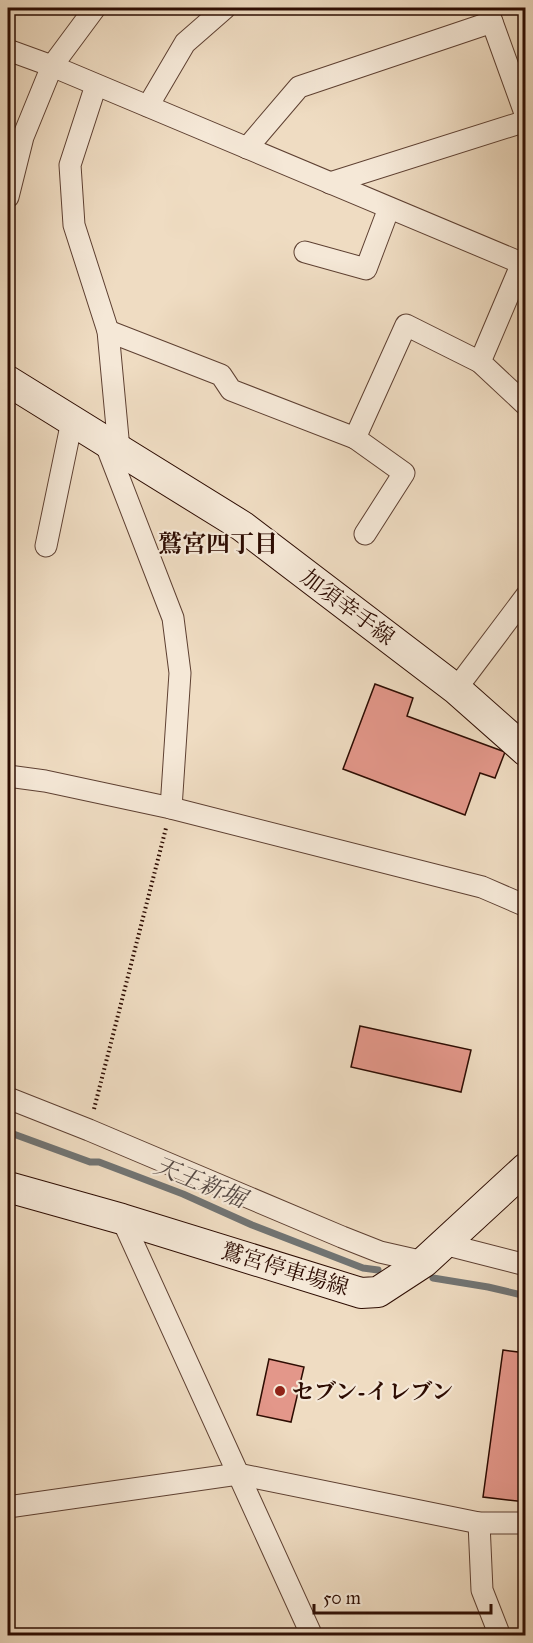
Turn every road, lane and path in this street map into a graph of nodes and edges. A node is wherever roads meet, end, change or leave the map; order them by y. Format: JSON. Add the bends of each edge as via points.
{"nodes":[{"id":1,"x":95,"y":8,"type":"edge"},
{"id":2,"x":225,"y":8,"type":"edge"},
{"id":3,"x":489,"y":15,"type":"edge"},
{"id":4,"x":8,"y":50,"type":"edge"},
{"id":5,"x":52,"y":66,"type":"junction"},
{"id":6,"x":96,"y":85,"type":"junction"},
{"id":7,"x":148,"y":106,"type":"junction"},
{"id":8,"x":525,"y":116,"type":"edge"},
{"id":9,"x":525,"y":121,"type":"edge"},
{"id":10,"x":247,"y":148,"type":"junction"},
{"id":11,"x":330,"y":183,"type":"junction"},
{"id":12,"x":8,"y":197,"type":"edge"},
{"id":13,"x":389,"y":208,"type":"junction"},
{"id":14,"x":306,"y":252,"type":"dead end"},
{"id":15,"x":524,"y":264,"type":"edge"},
{"id":16,"x":108,"y":331,"type":"junction"},
{"id":17,"x":480,"y":362,"type":"junction"},
{"id":18,"x":8,"y":385,"type":"edge"},
{"id":19,"x":525,"y":405,"type":"edge"},
{"id":20,"x":72,"y":421,"type":"junction"},
{"id":21,"x":355,"y":438,"type":"junction"},
{"id":22,"x":112,"y":445,"type":"junction"},
{"id":23,"x":365,"y":534,"type":"dead end"},
{"id":24,"x":46,"y":546,"type":"dead end"},
{"id":25,"x":525,"y":596,"type":"edge"},
{"id":26,"x":456,"y":689,"type":"junction"},
{"id":27,"x":525,"y":751,"type":"edge"},
{"id":28,"x":8,"y":776,"type":"edge"},
{"id":29,"x":171,"y":808,"type":"junction"},
{"id":30,"x":525,"y":906,"type":"edge"},
{"id":31,"x":8,"y":1098,"type":"edge"},
{"id":32,"x":89,"y":1130,"type":"junction"},
{"id":33,"x":525,"y":1168,"type":"edge"},
{"id":34,"x":8,"y":1187,"type":"edge"},
{"id":35,"x":122,"y":1220,"type":"junction"},
{"id":36,"x":434,"y":1253,"type":"junction"},
{"id":37,"x":525,"y":1265,"type":"edge"},
{"id":38,"x":238,"y":1474,"type":"junction"},
{"id":39,"x":8,"y":1507,"type":"edge"},
{"id":40,"x":479,"y":1523,"type":"junction"},
{"id":41,"x":525,"y":1523,"type":"edge"},
{"id":42,"x":312,"y":1635,"type":"edge"},
{"id":43,"x":500,"y":1635,"type":"edge"}],
"edges":[{"from":1,"to":5,"type":"street"},
{"from":2,"to":7,"type":"street","via":[[184,43]]},
{"from":3,"to":8,"type":"street"},
{"from":3,"to":10,"type":"street","via":[[299,87]]},
{"from":4,"to":5,"type":"street"},
{"from":5,"to":6,"type":"street"},
{"from":5,"to":12,"type":"street","via":[[23,137]]},
{"from":6,"to":7,"type":"street"},
{"from":6,"to":16,"type":"street","via":[[70,165],[74,225]]},
{"from":7,"to":10,"type":"street"},
{"from":9,"to":11,"type":"street"},
{"from":10,"to":11,"type":"street"},
{"from":11,"to":13,"type":"street"},
{"from":13,"to":14,"type":"street","via":[[366,269]]},
{"from":13,"to":15,"type":"street"},
{"from":15,"to":17,"type":"street"},
{"from":16,"to":21,"type":"street","via":[[221,375],[231,390]]},
{"from":16,"to":22,"type":"street"},
{"from":17,"to":19,"type":"street"},
{"from":17,"to":21,"type":"street","via":[[406,325]]},
{"from":18,"to":20,"type":"main road","name":"加須幸手線"},
{"from":20,"to":22,"type":"main road","name":"加須幸手線"},
{"from":20,"to":24,"type":"street"},
{"from":21,"to":23,"type":"street","via":[[404,473]]},
{"from":22,"to":26,"type":"main road","name":"加須幸手線","via":[[242,526]]},
{"from":22,"to":29,"type":"street","via":[[173,618],[180,673]]},
{"from":25,"to":26,"type":"street"},
{"from":26,"to":27,"type":"main road","name":"加須幸手線"},
{"from":28,"to":29,"type":"street"},
{"from":29,"to":30,"type":"street","via":[[482,887]]},
{"from":29,"to":32,"type":"path"},
{"from":31,"to":32,"type":"street"},
{"from":32,"to":36,"type":"street","via":[[380,1252]]},
{"from":33,"to":36,"type":"main road","name":"鷲宮停車場線"},
{"from":34,"to":35,"type":"main road","name":"鷲宮停車場線"},
{"from":35,"to":36,"type":"main road","name":"鷲宮停車場線","via":[[361,1293],[378,1292]]},
{"from":35,"to":38,"type":"street"},
{"from":36,"to":37,"type":"street"},
{"from":38,"to":39,"type":"street"},
{"from":38,"to":40,"type":"street"},
{"from":38,"to":42,"type":"street"},
{"from":40,"to":41,"type":"street"},
{"from":40,"to":43,"type":"street","via":[[482,1590]]}]}
